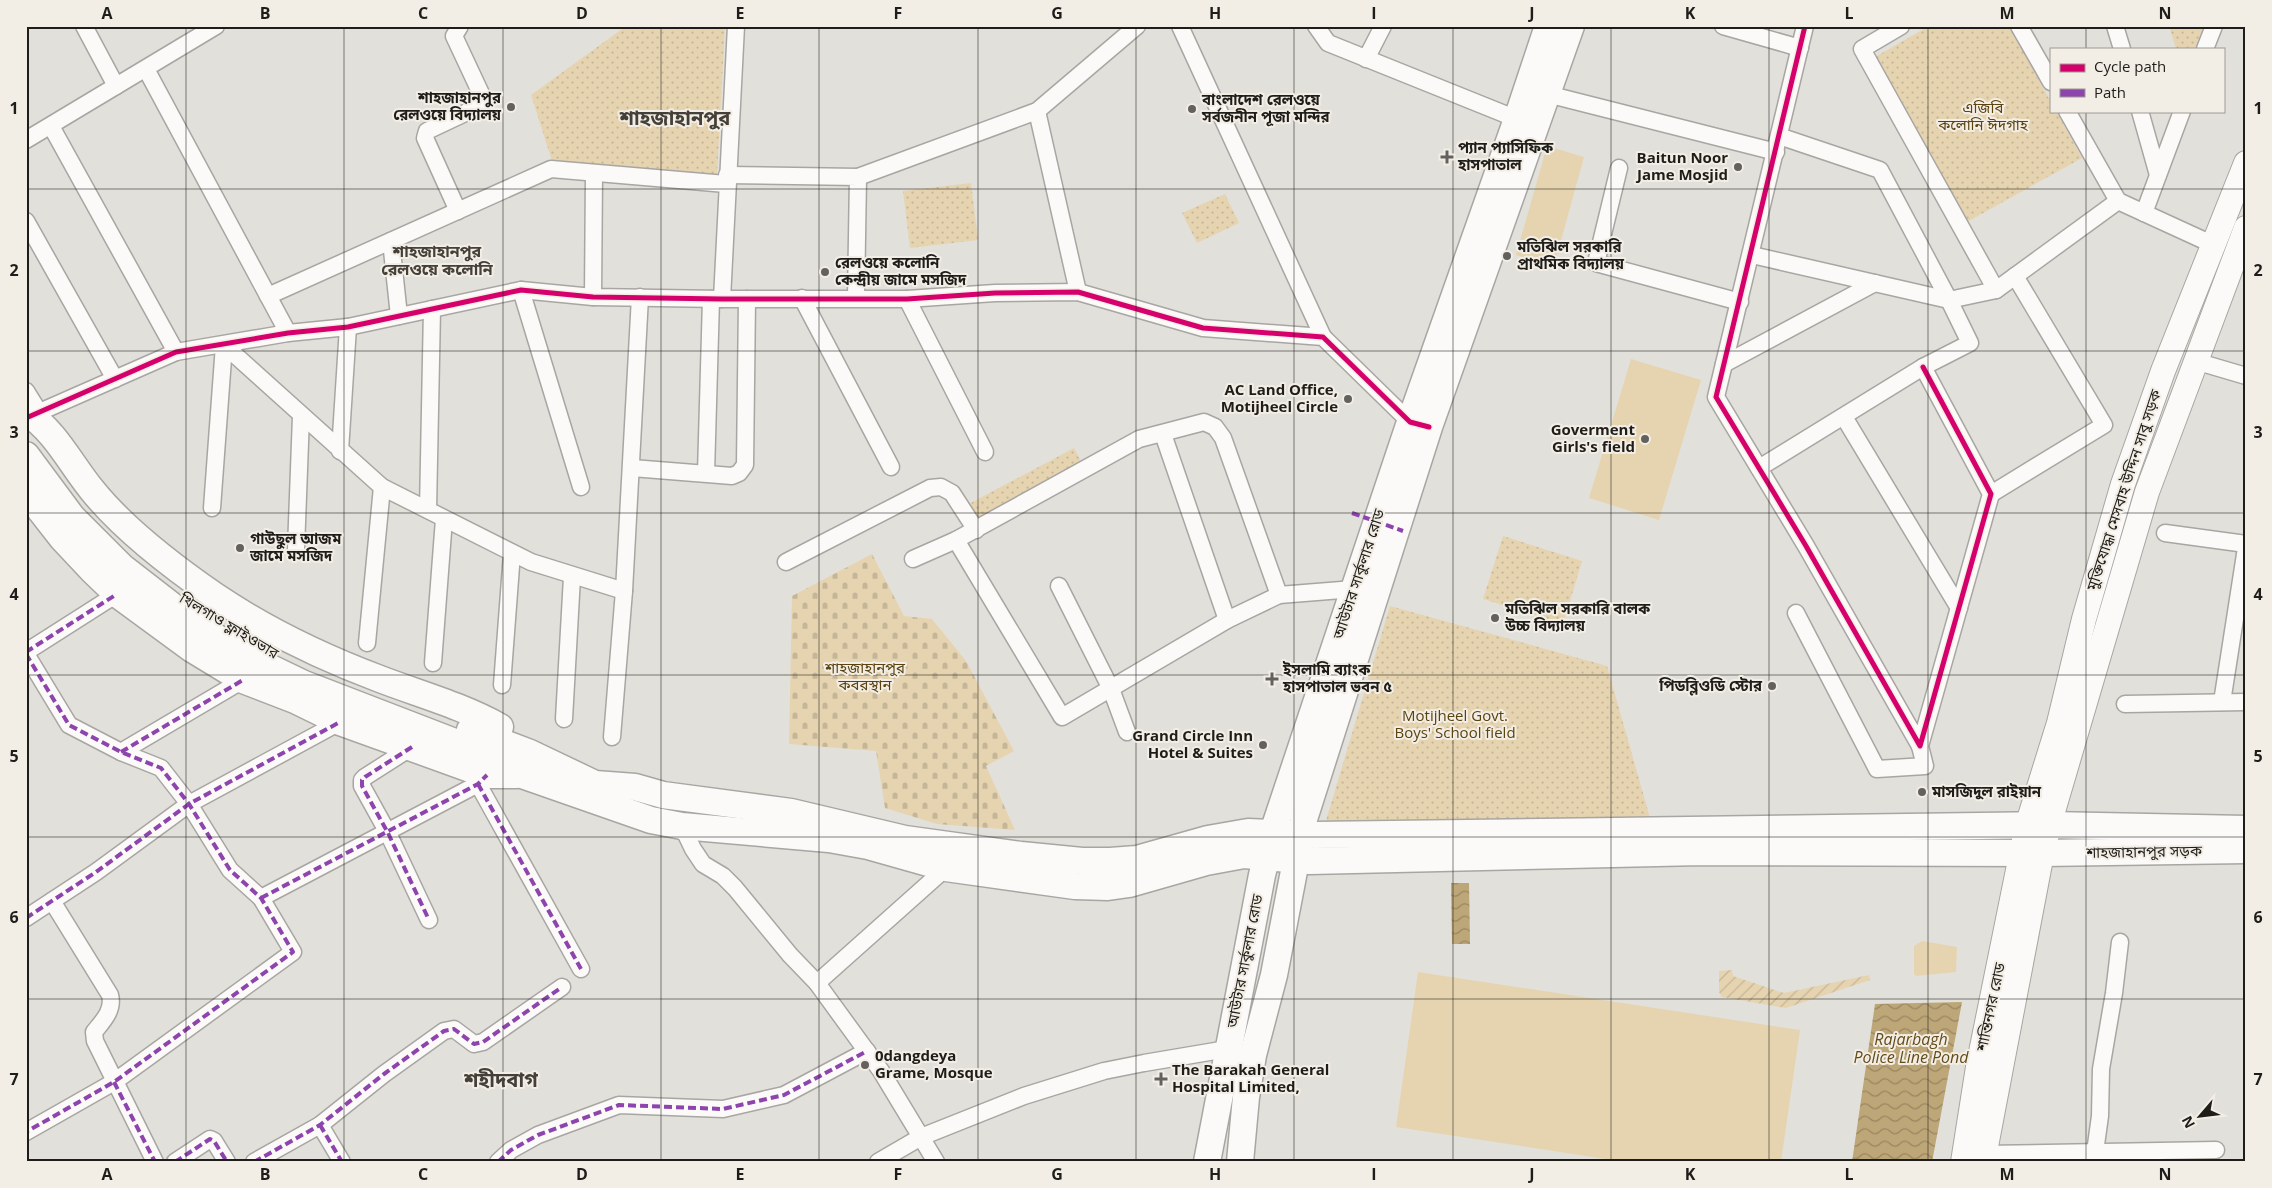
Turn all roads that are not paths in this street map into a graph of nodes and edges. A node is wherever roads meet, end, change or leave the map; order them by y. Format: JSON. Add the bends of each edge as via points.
{"nodes":[{"id":1,"x":84,"y":26,"type":"edge"},
{"id":2,"x":216,"y":26,"type":"edge"},
{"id":3,"x":460,"y":26,"type":"edge"},
{"id":4,"x":736,"y":26,"type":"edge"},
{"id":5,"x":1137,"y":26,"type":"edge"},
{"id":6,"x":1180,"y":26,"type":"edge"},
{"id":7,"x":1316,"y":26,"type":"edge"},
{"id":8,"x":1383,"y":26,"type":"edge"},
{"id":9,"x":1548,"y":26,"type":"edge"},
{"id":10,"x":1571,"y":26,"type":"edge"},
{"id":11,"x":1723,"y":26,"type":"edge"},
{"id":12,"x":1805,"y":26,"type":"edge"},
{"id":13,"x":1901,"y":26,"type":"edge"},
{"id":14,"x":2019,"y":26,"type":"edge"},
{"id":15,"x":2115,"y":26,"type":"edge"},
{"id":16,"x":2214,"y":26,"type":"edge"},
{"id":17,"x":193,"y":32,"type":"edge"},
{"id":18,"x":1800,"y":48,"type":"junction"},
{"id":19,"x":2122,"y":48,"type":"edge"},
{"id":20,"x":2205,"y":48,"type":"edge"},
{"id":21,"x":1366,"y":59,"type":"junction"},
{"id":22,"x":146,"y":69,"type":"junction"},
{"id":23,"x":2050,"y":80,"type":"edge"},
{"id":24,"x":116,"y":86,"type":"junction"},
{"id":25,"x":1547,"y":94,"type":"junction"},
{"id":26,"x":1037,"y":111,"type":"junction"},
{"id":27,"x":2069,"y":112,"type":"edge"},
{"id":28,"x":2140,"y":112,"type":"edge"},
{"id":29,"x":2182,"y":112,"type":"edge"},
{"id":30,"x":1517,"y":119,"type":"junction"},
{"id":31,"x":51,"y":126,"type":"junction"},
{"id":32,"x":26,"y":140,"type":"edge"},
{"id":33,"x":1778,"y":144,"type":"junction"},
{"id":34,"x":2246,"y":163,"type":"edge"},
{"id":35,"x":1620,"y":168,"type":"dead end"},
{"id":36,"x":594,"y":173,"type":"junction"},
{"id":37,"x":2158,"y":175,"type":"junction"},
{"id":38,"x":858,"y":177,"type":"junction"},
{"id":39,"x":727,"y":180,"type":"junction"},
{"id":40,"x":2118,"y":201,"type":"junction"},
{"id":41,"x":458,"y":211,"type":"junction"},
{"id":42,"x":2144,"y":213,"type":"junction"},
{"id":43,"x":26,"y":221,"type":"edge"},
{"id":44,"x":2246,"y":228,"type":"edge"},
{"id":45,"x":390,"y":241,"type":"junction"},
{"id":46,"x":2214,"y":245,"type":"junction"},
{"id":47,"x":1752,"y":255,"type":"junction"},
{"id":48,"x":2015,"y":276,"type":"junction"},
{"id":49,"x":1876,"y":283,"type":"junction"},
{"id":50,"x":521,"y":290,"type":"junction"},
{"id":51,"x":1996,"y":290,"type":"junction"},
{"id":52,"x":1078,"y":292,"type":"junction"},
{"id":53,"x":268,"y":296,"type":"junction"},
{"id":54,"x":593,"y":297,"type":"junction"},
{"id":55,"x":640,"y":297,"type":"junction"},
{"id":56,"x":802,"y":298,"type":"junction"},
{"id":57,"x":856,"y":298,"type":"junction"},
{"id":58,"x":907,"y":298,"type":"junction"},
{"id":59,"x":716,"y":299,"type":"junction"},
{"id":60,"x":747,"y":299,"type":"junction"},
{"id":61,"x":1950,"y":300,"type":"junction"},
{"id":62,"x":1740,"y":302,"type":"junction"},
{"id":63,"x":432,"y":310,"type":"junction"},
{"id":64,"x":399,"y":316,"type":"junction"},
{"id":65,"x":348,"y":327,"type":"junction"},
{"id":66,"x":288,"y":333,"type":"junction"},
{"id":67,"x":1323,"y":337,"type":"junction"},
{"id":68,"x":224,"y":345,"type":"junction"},
{"id":69,"x":176,"y":352,"type":"junction"},
{"id":70,"x":2195,"y":361,"type":"junction"},
{"id":71,"x":1724,"y":364,"type":"junction"},
{"id":72,"x":1923,"y":367,"type":"junction"},
{"id":73,"x":2246,"y":376,"type":"edge"},
{"id":74,"x":115,"y":379,"type":"junction"},
{"id":75,"x":29,"y":414,"type":"edge"},
{"id":76,"x":301,"y":416,"type":"junction"},
{"id":77,"x":1844,"y":417,"type":"junction"},
{"id":78,"x":1420,"y":425,"type":"junction"},
{"id":79,"x":1163,"y":434,"type":"junction"},
{"id":80,"x":340,"y":451,"type":"junction"},
{"id":81,"x":985,"y":452,"type":"dead end"},
{"id":82,"x":26,"y":455,"type":"edge"},
{"id":83,"x":892,"y":467,"type":"dead end"},
{"id":84,"x":632,"y":468,"type":"junction"},
{"id":85,"x":1759,"y":468,"type":"junction"},
{"id":86,"x":706,"y":473,"type":"junction"},
{"id":87,"x":382,"y":487,"type":"junction"},
{"id":88,"x":580,"y":487,"type":"dead end"},
{"id":89,"x":26,"y":492,"type":"edge"},
{"id":90,"x":1991,"y":494,"type":"junction"},
{"id":91,"x":212,"y":508,"type":"dead end"},
{"id":92,"x":428,"y":510,"type":"junction"},
{"id":93,"x":444,"y":519,"type":"junction"},
{"id":94,"x":976,"y":530,"type":"junction"},
{"id":95,"x":2165,"y":533,"type":"dead end"},
{"id":96,"x":956,"y":540,"type":"junction"},
{"id":97,"x":2246,"y":544,"type":"edge"},
{"id":98,"x":2246,"y":548,"type":"edge"},
{"id":99,"x":296,"y":549,"type":"dead end"},
{"id":100,"x":512,"y":553,"type":"junction"},
{"id":101,"x":913,"y":558,"type":"dead end"},
{"id":102,"x":786,"y":562,"type":"dead end"},
{"id":103,"x":572,"y":576,"type":"junction"},
{"id":104,"x":1059,"y":586,"type":"dead end"},
{"id":105,"x":1354,"y":589,"type":"junction"},
{"id":106,"x":624,"y":591,"type":"junction"},
{"id":107,"x":118,"y":594,"type":"junction"},
{"id":108,"x":1280,"y":595,"type":"junction"},
{"id":109,"x":1959,"y":608,"type":"junction"},
{"id":110,"x":1796,"y":613,"type":"dead end"},
{"id":111,"x":1227,"y":620,"type":"junction"},
{"id":112,"x":367,"y":643,"type":"dead end"},
{"id":113,"x":26,"y":653,"type":"edge"},
{"id":114,"x":433,"y":663,"type":"dead end"},
{"id":115,"x":243,"y":680,"type":"junction"},
{"id":116,"x":502,"y":685,"type":"dead end"},
{"id":117,"x":1111,"y":689,"type":"junction"},
{"id":118,"x":2222,"y":702,"type":"junction"},
{"id":119,"x":2246,"y":702,"type":"edge"},
{"id":120,"x":2125,"y":704,"type":"dead end"},
{"id":121,"x":564,"y":719,"type":"dead end"},
{"id":122,"x":340,"y":722,"type":"junction"},
{"id":123,"x":1127,"y":732,"type":"dead end"},
{"id":124,"x":612,"y":737,"type":"dead end"},
{"id":125,"x":482,"y":744,"type":"junction"},
{"id":126,"x":1920,"y":746,"type":"junction"},
{"id":127,"x":412,"y":747,"type":"junction"},
{"id":128,"x":121,"y":752,"type":"junction"},
{"id":129,"x":526,"y":764,"type":"junction"},
{"id":130,"x":483,"y":780,"type":"junction"},
{"id":131,"x":189,"y":804,"type":"junction"},
{"id":132,"x":682,"y":826,"type":"junction"},
{"id":133,"x":2039,"y":826,"type":"junction"},
{"id":134,"x":2246,"y":829,"type":"edge"},
{"id":135,"x":388,"y":833,"type":"junction"},
{"id":136,"x":1269,"y":844,"type":"junction"},
{"id":137,"x":1298,"y":847,"type":"junction"},
{"id":138,"x":2246,"y":850,"type":"edge"},
{"id":139,"x":2032,"y":853,"type":"junction"},
{"id":140,"x":946,"y":868,"type":"junction"},
{"id":141,"x":261,"y":898,"type":"junction"},
{"id":142,"x":52,"y":901,"type":"junction"},
{"id":143,"x":26,"y":918,"type":"edge"},
{"id":144,"x":429,"y":920,"type":"dead end"},
{"id":145,"x":2120,"y":942,"type":"dead end"},
{"id":146,"x":581,"y":969,"type":"dead end"},
{"id":147,"x":817,"y":983,"type":"junction"},
{"id":148,"x":562,"y":987,"type":"dead end"},
{"id":149,"x":1227,"y":1049,"type":"junction"},
{"id":150,"x":867,"y":1051,"type":"junction"},
{"id":151,"x":114,"y":1082,"type":"junction"},
{"id":152,"x":1215,"y":1122,"type":"junction"},
{"id":153,"x":320,"y":1125,"type":"junction"},
{"id":154,"x":26,"y":1132,"type":"edge"},
{"id":155,"x":921,"y":1138,"type":"junction"},
{"id":156,"x":2216,"y":1150,"type":"dead end"},
{"id":157,"x":2095,"y":1152,"type":"junction"},
{"id":158,"x":1973,"y":1157,"type":"edge"},
{"id":159,"x":155,"y":1162,"type":"edge"},
{"id":160,"x":175,"y":1162,"type":"edge"},
{"id":161,"x":227,"y":1162,"type":"edge"},
{"id":162,"x":254,"y":1162,"type":"edge"},
{"id":163,"x":342,"y":1162,"type":"edge"},
{"id":164,"x":498,"y":1162,"type":"edge"},
{"id":165,"x":878,"y":1162,"type":"edge"},
{"id":166,"x":936,"y":1162,"type":"edge"},
{"id":167,"x":1207,"y":1162,"type":"edge"},
{"id":168,"x":1219,"y":1162,"type":"edge"},
{"id":169,"x":1240,"y":1162,"type":"edge"}],
"edges":[{"from":1,"to":24,"type":"street"},
{"from":2,"to":17,"type":"street"},
{"from":3,"to":41,"type":"street","via":[[454,36],[483,98],[480,106],[427,131],[425,138]]},
{"from":4,"to":39,"type":"street"},
{"from":5,"to":26,"type":"street"},
{"from":6,"to":67,"type":"street"},
{"from":7,"to":21,"type":"street","via":[[1328,43]]},
{"from":8,"to":21,"type":"street"},
{"from":9,"to":30,"type":"main road","name":"আউটার সার্কুলার রোড"},
{"from":10,"to":25,"type":"main road","name":"আউটার সার্কুলার রোড"},
{"from":11,"to":18,"type":"street"},
{"from":12,"to":18,"type":"street"},
{"from":13,"to":51,"type":"street","via":[[1862,49]]},
{"from":14,"to":23,"type":"street"},
{"from":15,"to":19,"type":"street"},
{"from":16,"to":20,"type":"street"},
{"from":17,"to":22,"type":"street"},
{"from":18,"to":33,"type":"street"},
{"from":21,"to":30,"type":"street"},
{"from":22,"to":24,"type":"street"},
{"from":22,"to":53,"type":"street"},
{"from":24,"to":31,"type":"street"},
{"from":25,"to":33,"type":"street"},
{"from":25,"to":78,"type":"main road","name":"আউটার সার্কুলার রোড"},
{"from":26,"to":38,"type":"street"},
{"from":26,"to":52,"type":"street"},
{"from":27,"to":40,"type":"street"},
{"from":28,"to":37,"type":"street"},
{"from":29,"to":37,"type":"street"},
{"from":30,"to":78,"type":"main road","name":"আউটার সার্কুলার রোড"},
{"from":31,"to":32,"type":"street"},
{"from":31,"to":69,"type":"street"},
{"from":33,"to":47,"type":"street"},
{"from":33,"to":61,"type":"street","via":[[1880,170]]},
{"from":34,"to":46,"type":"main road","name":"মুক্তিযোদ্ধা মেসবাহ উদ্দিন সাবু সড়ক"},
{"from":35,"to":62,"type":"street","via":[[1596,264]]},
{"from":36,"to":39,"type":"street"},
{"from":36,"to":41,"type":"street","via":[[551,169]]},
{"from":36,"to":54,"type":"street"},
{"from":37,"to":42,"type":"street"},
{"from":38,"to":39,"type":"street"},
{"from":38,"to":57,"type":"street"},
{"from":39,"to":59,"type":"street"},
{"from":40,"to":42,"type":"street"},
{"from":40,"to":48,"type":"street"},
{"from":41,"to":45,"type":"street"},
{"from":42,"to":46,"type":"street"},
{"from":43,"to":74,"type":"street"},
{"from":44,"to":70,"type":"main road","name":"মুক্তিযোদ্ধা মেসবাহ উদ্দিন সাবু সড়ক"},
{"from":45,"to":53,"type":"street"},
{"from":45,"to":64,"type":"street"},
{"from":46,"to":133,"type":"main road","name":"মুক্তিযোদ্ধা মেসবাহ উদ্দিন সাবু সড়ক","via":[[2163,371],[2123,484],[2084,619]]},
{"from":47,"to":49,"type":"street"},
{"from":47,"to":62,"type":"street"},
{"from":48,"to":51,"type":"street"},
{"from":48,"to":90,"type":"street","via":[[2104,425]]},
{"from":49,"to":61,"type":"street"},
{"from":49,"to":71,"type":"street"},
{"from":50,"to":54,"type":"street"},
{"from":50,"to":63,"type":"street"},
{"from":50,"to":88,"type":"street"},
{"from":51,"to":61,"type":"street"},
{"from":52,"to":58,"type":"street"},
{"from":52,"to":67,"type":"street","via":[[1203,328]]},
{"from":53,"to":66,"type":"street"},
{"from":54,"to":55,"type":"street"},
{"from":55,"to":59,"type":"street"},
{"from":55,"to":84,"type":"street"},
{"from":56,"to":57,"type":"street"},
{"from":56,"to":60,"type":"street"},
{"from":56,"to":83,"type":"street"},
{"from":57,"to":58,"type":"street"},
{"from":58,"to":81,"type":"street"},
{"from":59,"to":60,"type":"street"},
{"from":59,"to":86,"type":"street"},
{"from":60,"to":86,"type":"street","via":[[745,465],[732,476]]},
{"from":61,"to":72,"type":"street","via":[[1970,343]]},
{"from":62,"to":71,"type":"street"},
{"from":63,"to":64,"type":"street"},
{"from":63,"to":92,"type":"street"},
{"from":64,"to":65,"type":"street"},
{"from":65,"to":66,"type":"street"},
{"from":65,"to":80,"type":"street"},
{"from":66,"to":68,"type":"street"},
{"from":67,"to":78,"type":"street"},
{"from":68,"to":69,"type":"street"},
{"from":68,"to":76,"type":"street"},
{"from":68,"to":91,"type":"street"},
{"from":69,"to":74,"type":"street"},
{"from":70,"to":73,"type":"street"},
{"from":70,"to":133,"type":"main road","name":"মুক্তিযোদ্ধা মেসবাহ উদ্দিন সাবু সড়ক","via":[[2147,492]]},
{"from":71,"to":85,"type":"street","via":[[1716,397]]},
{"from":72,"to":77,"type":"street"},
{"from":72,"to":90,"type":"street"},
{"from":74,"to":75,"type":"street"},
{"from":75,"to":125,"type":"main road","name":"খিলগাও ফ্লাইওভার","via":[[42,451],[83,507],[120,546],[172,591],[266,650]]},
{"from":75,"to":129,"type":"main road","via":[[49,432],[92,490],[121,521],[215,596],[314,650],[499,726]]},
{"from":76,"to":80,"type":"street"},
{"from":76,"to":99,"type":"street"},
{"from":77,"to":85,"type":"street"},
{"from":77,"to":109,"type":"street"},
{"from":78,"to":105,"type":"main road","name":"আউটার সার্কুলার রোড"},
{"from":78,"to":137,"type":"main road","name":"আউটার সার্কুলার রোড"},
{"from":79,"to":94,"type":"street","via":[[1139,439]]},
{"from":79,"to":108,"type":"street","via":[[1204,422],[1223,438]]},
{"from":79,"to":111,"type":"street"},
{"from":80,"to":87,"type":"street"},
{"from":82,"to":125,"type":"main road","name":"খিলগাও ফ্লাইওভার","via":[[72,517],[103,550],[198,626],[250,658],[304,684]]},
{"from":84,"to":86,"type":"street"},
{"from":84,"to":106,"type":"street"},
{"from":85,"to":126,"type":"street"},
{"from":87,"to":92,"type":"street"},
{"from":87,"to":112,"type":"street"},
{"from":89,"to":107,"type":"main road","via":[[68,544]]},
{"from":90,"to":109,"type":"street"},
{"from":92,"to":93,"type":"street"},
{"from":93,"to":100,"type":"street"},
{"from":93,"to":114,"type":"street"},
{"from":94,"to":96,"type":"street"},
{"from":94,"to":102,"type":"street","via":[[952,493],[941,487],[930,488]]},
{"from":95,"to":97,"type":"street"},
{"from":96,"to":101,"type":"street"},
{"from":96,"to":117,"type":"street","via":[[1062,716]]},
{"from":98,"to":118,"type":"street"},
{"from":100,"to":103,"type":"street"},
{"from":100,"to":116,"type":"street"},
{"from":103,"to":106,"type":"street"},
{"from":103,"to":121,"type":"street"},
{"from":104,"to":117,"type":"street"},
{"from":105,"to":108,"type":"street"},
{"from":105,"to":136,"type":"main road","name":"আউটার সার্কুলার রোড"},
{"from":106,"to":124,"type":"street"},
{"from":107,"to":113,"type":"street"},
{"from":107,"to":115,"type":"main road","via":[[192,649]]},
{"from":108,"to":111,"type":"street"},
{"from":109,"to":126,"type":"street"},
{"from":110,"to":126,"type":"street","via":[[1877,769],[1925,766]]},
{"from":111,"to":117,"type":"street"},
{"from":113,"to":128,"type":"street","via":[[69,725]]},
{"from":115,"to":122,"type":"main road"},
{"from":115,"to":128,"type":"street"},
{"from":117,"to":123,"type":"street"},
{"from":118,"to":119,"type":"street"},
{"from":118,"to":120,"type":"street"},
{"from":122,"to":127,"type":"main road"},
{"from":122,"to":131,"type":"street"},
{"from":125,"to":129,"type":"main road"},
{"from":127,"to":130,"type":"main road"},
{"from":127,"to":135,"type":"street","via":[[362,780],[362,786]]},
{"from":128,"to":131,"type":"street","via":[[161,768]]},
{"from":129,"to":130,"type":"main road"},
{"from":129,"to":132,"type":"main road","via":[[651,820]]},
{"from":129,"to":136,"type":"main road","via":[[595,784],[635,787],[663,796],[791,812],[905,839],[1021,855],[1082,861],[1119,860],[1248,832]]},
{"from":130,"to":135,"type":"street"},
{"from":130,"to":146,"type":"street"},
{"from":131,"to":141,"type":"street","via":[[230,870]]},
{"from":131,"to":142,"type":"street"},
{"from":132,"to":140,"type":"main road","via":[[829,839],[868,846]]},
{"from":132,"to":147,"type":"street","via":[[703,864],[735,888]]},
{"from":133,"to":134,"type":"main road","name":"শাহজাহানপুর সড়ক"},
{"from":133,"to":137,"type":"main road","name":"শাহজাহানপুর সড়ক","via":[[1771,830]]},
{"from":133,"to":139,"type":"main road","name":"শান্তিনগর রোড"},
{"from":135,"to":141,"type":"street"},
{"from":135,"to":144,"type":"street"},
{"from":136,"to":137,"type":"main road"},
{"from":136,"to":140,"type":"main road","via":[[1129,884],[1108,887],[1075,886]]},
{"from":136,"to":149,"type":"main road","name":"আউটার সার্কুলার রোড"},
{"from":137,"to":139,"type":"main road","name":"শাহজাহানপুর সড়ক"},
{"from":137,"to":169,"type":"main road","name":"আউটার সার্কুলার রোড","via":[[1274,975],[1252,1054]]},
{"from":138,"to":139,"type":"main road","name":"শাহজাহানপুর সড়ক"},
{"from":139,"to":158,"type":"main road","name":"শান্তিনগর রোড","via":[[1978,1068]]},
{"from":140,"to":147,"type":"street"},
{"from":141,"to":151,"type":"street","via":[[293,952]]},
{"from":142,"to":143,"type":"street"},
{"from":142,"to":151,"type":"street","via":[[110,995],[112,1003],[108,1014],[94,1032]]},
{"from":145,"to":157,"type":"street","via":[[2101,1069]]},
{"from":147,"to":150,"type":"street"},
{"from":148,"to":153,"type":"street","via":[[483,1042],[474,1044],[454,1029],[444,1031]]},
{"from":149,"to":152,"type":"main road","name":"আউটার সার্কুলার রোড"},
{"from":149,"to":155,"type":"street","via":[[1104,1072],[1024,1096]]},
{"from":150,"to":155,"type":"street"},
{"from":150,"to":164,"type":"street","via":[[784,1095],[723,1109],[619,1105],[538,1135],[511,1150]]},
{"from":151,"to":154,"type":"street"},
{"from":151,"to":159,"type":"street"},
{"from":152,"to":167,"type":"main road","name":"আউটার সার্কুলার রোড"},
{"from":152,"to":168,"type":"main road","via":[[1219,1136]]},
{"from":153,"to":162,"type":"street"},
{"from":153,"to":163,"type":"street"},
{"from":155,"to":165,"type":"street"},
{"from":155,"to":166,"type":"street"},
{"from":156,"to":157,"type":"street"},
{"from":157,"to":158,"type":"street"},
{"from":160,"to":161,"type":"street","via":[[210,1139]]}]}
